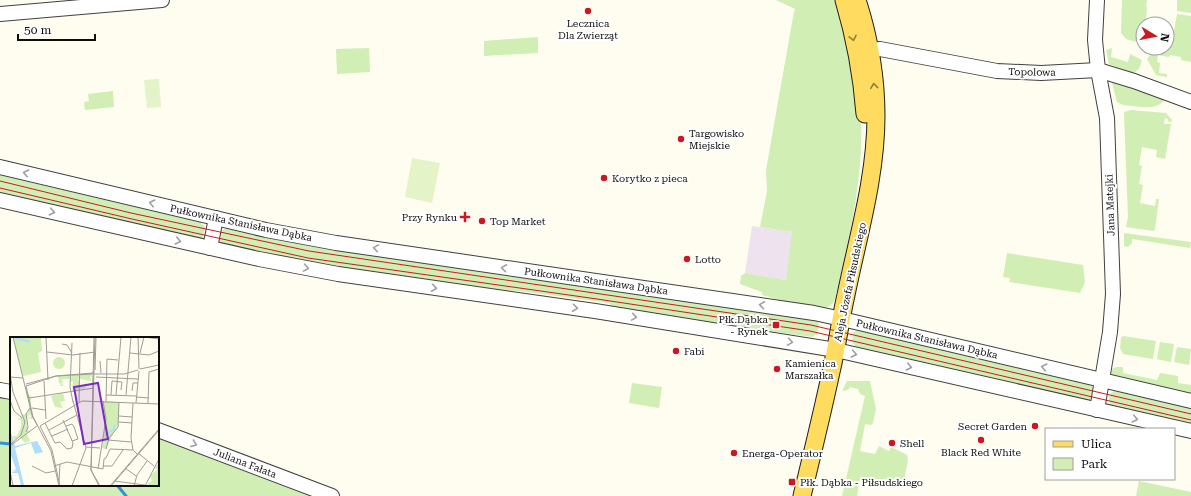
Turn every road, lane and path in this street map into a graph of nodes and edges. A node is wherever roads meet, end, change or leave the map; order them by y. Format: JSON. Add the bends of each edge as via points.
{"nodes":[{"id":1,"x":162,"y":0,"type":"edge"},
{"id":2,"x":844,"y":0,"type":"edge"},
{"id":3,"x":857,"y":0,"type":"edge"},
{"id":4,"x":1096,"y":0,"type":"edge"},
{"id":5,"x":0,"y":14,"type":"edge"},
{"id":6,"x":869,"y":50,"type":"junction"},
{"id":7,"x":1098,"y":70,"type":"junction"},
{"id":8,"x":1191,"y":102,"type":"edge"},
{"id":9,"x":0,"y":167,"type":"edge"},
{"id":10,"x":0,"y":200,"type":"edge"},
{"id":11,"x":865,"y":208,"type":"junction"},
{"id":12,"x":216,"y":218,"type":"junction"},
{"id":13,"x":210,"y":248,"type":"junction"},
{"id":14,"x":842,"y":318,"type":"junction"},
{"id":15,"x":836,"y":350,"type":"junction"},
{"id":16,"x":1103,"y":381,"type":"junction"},
{"id":17,"x":0,"y":390,"type":"edge"},
{"id":18,"x":10,"y":392,"type":"edge"},
{"id":19,"x":1191,"y":401,"type":"edge"},
{"id":20,"x":1097,"y":410,"type":"junction"},
{"id":21,"x":159,"y":430,"type":"edge"},
{"id":22,"x":1191,"y":431,"type":"edge"},
{"id":23,"x":332,"y":496,"type":"edge"},
{"id":24,"x":802,"y":496,"type":"edge"}],
"edges":[{"from":1,"to":5,"type":"street"},
{"from":2,"to":11,"type":"main road","name":"Aleja Józefa Piłsudskiego","one_way":true,"via":[[863,95],[866,136]]},
{"from":3,"to":6,"type":"main road","name":"Aleja Józefa Piłsudskiego"},
{"from":4,"to":7,"type":"street","name":"Jana Matejki","via":[[1095,40]]},
{"from":6,"to":7,"type":"street","name":"Topolowa","via":[[880,49],[998,71],[1042,73]]},
{"from":11,"to":6,"type":"main road","name":"Aleja Józefa Piłsudskiego","one_way":true,"via":[[876,117]]},
{"from":7,"to":8,"type":"street","name":"Topolowa"},
{"from":7,"to":16,"type":"street","name":"Jana Matejki","via":[[1107,118],[1113,294]]},
{"from":12,"to":9,"type":"street","name":"Pułkownika Stanisława Dąbka","one_way":true},
{"from":10,"to":13,"type":"street","one_way":true},
{"from":11,"to":14,"type":"main road","name":"Aleja Józefa Piłsudskiego"},
{"from":12,"to":13,"type":"street"},
{"from":14,"to":12,"type":"street","name":"Pułkownika Stanisława Dąbka","one_way":true,"via":[[336,242]]},
{"from":13,"to":15,"type":"street","one_way":true,"via":[[338,274],[595,311]]},
{"from":14,"to":15,"type":"main road","name":"Aleja Józefa Piłsudskiego"},
{"from":16,"to":14,"type":"street","name":"Pułkownika Stanisława Dąbka","one_way":true},
{"from":15,"to":20,"type":"street","one_way":true},
{"from":15,"to":24,"type":"main road","name":"Aleja Józefa Piłsudskiego"},
{"from":16,"to":19,"type":"street","name":"Pułkownika Stanisława Dąbka"},
{"from":16,"to":20,"type":"street","name":"Jana Matejki"},
{"from":17,"to":18,"type":"street"},
{"from":20,"to":22,"type":"street","one_way":true},
{"from":21,"to":23,"type":"street","name":"Juliana Fałata","one_way":true}]}
